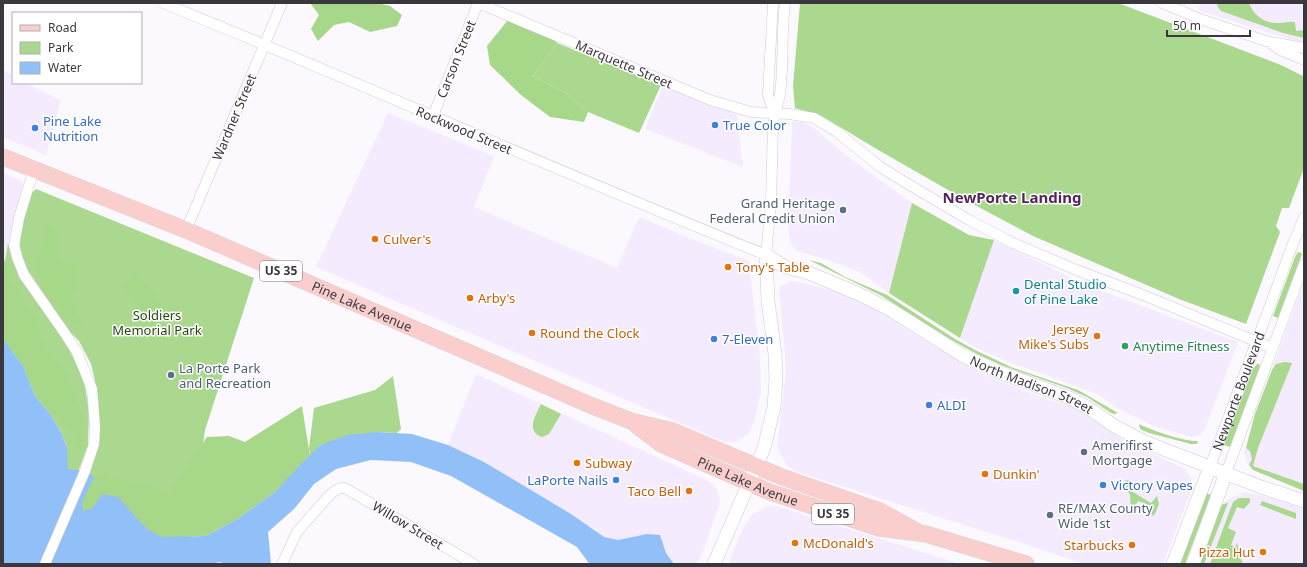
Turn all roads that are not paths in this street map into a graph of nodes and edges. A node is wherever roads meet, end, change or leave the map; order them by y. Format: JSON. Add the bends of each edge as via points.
{"nodes":[{"id":1,"x":163,"y":3,"type":"edge"},
{"id":2,"x":282,"y":3,"type":"edge"},
{"id":3,"x":478,"y":3,"type":"edge"},
{"id":4,"x":773,"y":3,"type":"edge"},
{"id":5,"x":785,"y":3,"type":"edge"},
{"id":6,"x":1162,"y":3,"type":"edge"},
{"id":7,"x":1266,"y":41,"type":"junction"},
{"id":8,"x":264,"y":45,"type":"junction"},
{"id":9,"x":1304,"y":48,"type":"edge"},
{"id":10,"x":1304,"y":60,"type":"edge"},
{"id":11,"x":774,"y":113,"type":"junction"},
{"id":12,"x":433,"y":116,"type":"junction"},
{"id":13,"x":3,"y":157,"type":"edge"},
{"id":14,"x":34,"y":169,"type":"junction"},
{"id":15,"x":1303,"y":222,"type":"edge"},
{"id":16,"x":186,"y":230,"type":"junction"},
{"id":17,"x":766,"y":255,"type":"junction"},
{"id":18,"x":1304,"y":264,"type":"edge"},
{"id":19,"x":1256,"y":342,"type":"junction"},
{"id":20,"x":1272,"y":348,"type":"junction"},
{"id":21,"x":631,"y":421,"type":"junction"},
{"id":22,"x":757,"y":465,"type":"junction"},
{"id":23,"x":1210,"y":467,"type":"junction"},
{"id":24,"x":1226,"y":473,"type":"junction"},
{"id":25,"x":750,"y":483,"type":"junction"},
{"id":26,"x":1304,"y":501,"type":"edge"},
{"id":27,"x":920,"y":532,"type":"junction"},
{"id":28,"x":45,"y":564,"type":"edge"},
{"id":29,"x":282,"y":564,"type":"edge"},
{"id":30,"x":474,"y":564,"type":"edge"},
{"id":31,"x":714,"y":564,"type":"edge"},
{"id":32,"x":1026,"y":564,"type":"edge"},
{"id":33,"x":1173,"y":564,"type":"edge"},
{"id":34,"x":1193,"y":564,"type":"edge"}],
"edges":[{"from":1,"to":8,"type":"street","name":"Rockwood Street"},
{"from":2,"to":8,"type":"street","name":"Wardner Street"},
{"from":3,"to":11,"type":"street","name":"Marquette Street","via":[[710,100],[751,112]]},
{"from":3,"to":12,"type":"street","name":"Carson Street"},
{"from":4,"to":11,"type":"street","via":[[768,95]]},
{"from":5,"to":11,"type":"street","via":[[780,95]]},
{"from":6,"to":7,"type":"street"},
{"from":7,"to":9,"type":"street"},
{"from":7,"to":10,"type":"street"},
{"from":8,"to":12,"type":"street","name":"Rockwood Street"},
{"from":8,"to":16,"type":"street","name":"Wardner Street"},
{"from":11,"to":17,"type":"street","via":[[770,224]]},
{"from":11,"to":19,"type":"street","name":"Marquette Street","via":[[814,118],[837,132],[879,166],[1013,243]]},
{"from":12,"to":17,"type":"street","name":"Rockwood Street"},
{"from":13,"to":14,"type":"main road","name":"Pine Lake Avenue","number":"US 35"},
{"from":14,"to":16,"type":"main road","name":"Pine Lake Avenue","number":"US 35"},
{"from":14,"to":28,"type":"street","via":[[19,218],[14,245],[17,258],[24,275],[77,352],[92,389],[95,427],[94,444],[85,471]]},
{"from":15,"to":19,"type":"street","name":"Newporte Boulevard"},
{"from":16,"to":21,"type":"main road","name":"Pine Lake Avenue","number":"US 35"},
{"from":17,"to":22,"type":"street","via":[[776,378],[774,407]]},
{"from":17,"to":23,"type":"street","name":"North Madison Street","via":[[785,267],[809,273],[891,310],[962,355],[1070,398],[1145,442]]},
{"from":18,"to":20,"type":"street","name":"Newporte Boulevard"},
{"from":19,"to":20,"type":"street","name":"Marquette Street"},
{"from":19,"to":23,"type":"street","name":"Newporte Boulevard"},
{"from":20,"to":24,"type":"street","name":"Newporte Boulevard"},
{"from":21,"to":22,"type":"main road","name":"Pine Lake Avenue","number":"US 35","via":[[674,431]]},
{"from":21,"to":25,"type":"main road","name":"Pine Lake Avenue","number":"US 35","via":[[662,444]]},
{"from":22,"to":25,"type":"street"},
{"from":22,"to":27,"type":"main road","name":"Pine Lake Avenue","number":"US 35","via":[[880,511]]},
{"from":23,"to":24,"type":"street","name":"North Madison Street"},
{"from":23,"to":33,"type":"street","name":"Newporte Boulevard"},
{"from":24,"to":26,"type":"street","name":"North Madison Street","via":[[1261,488]]},
{"from":24,"to":34,"type":"street","name":"Newporte Boulevard"},
{"from":25,"to":27,"type":"main road","name":"Pine Lake Avenue","number":"US 35","via":[[878,528]]},
{"from":25,"to":31,"type":"street"},
{"from":27,"to":32,"type":"main road","name":"Pine Lake Avenue","number":"US 35"},
{"from":29,"to":30,"type":"street","name":"Willow Street","via":[[297,532],[325,500],[340,488],[352,491]]}]}
